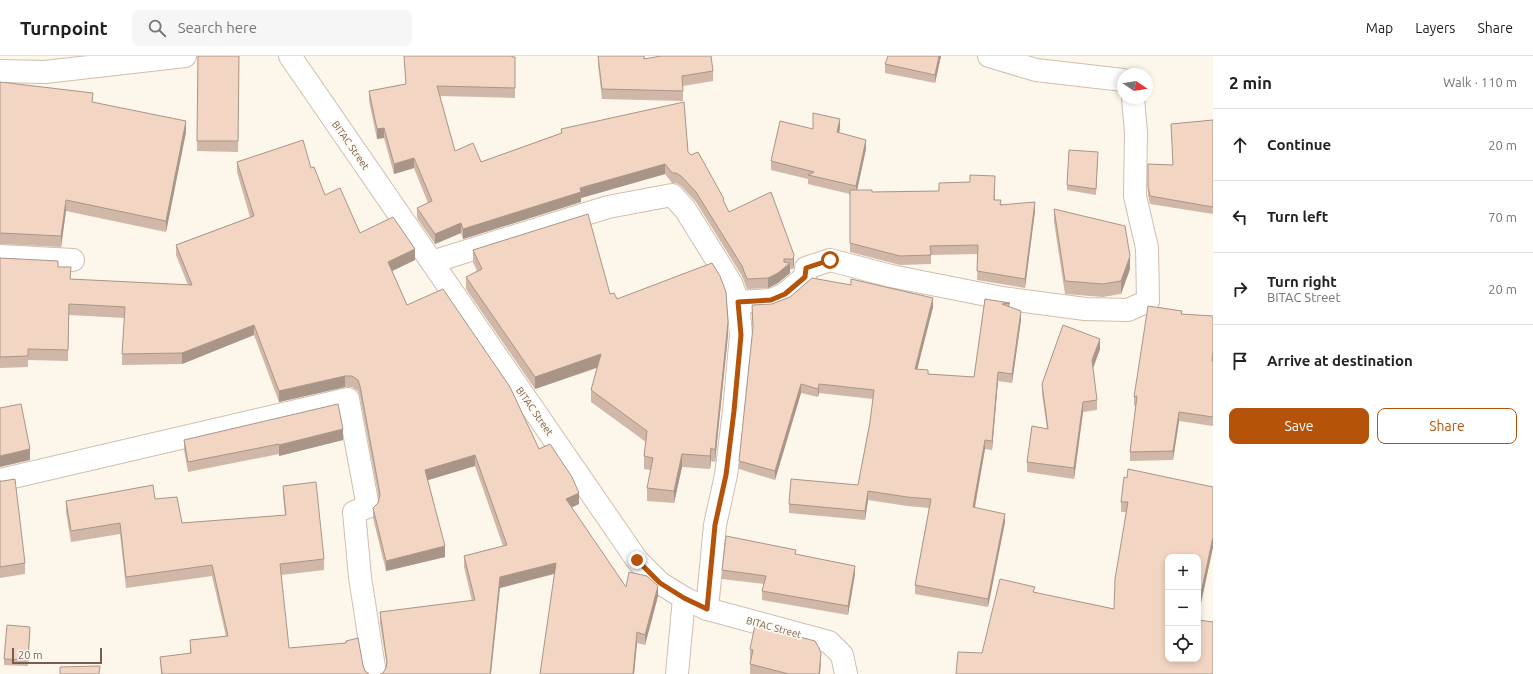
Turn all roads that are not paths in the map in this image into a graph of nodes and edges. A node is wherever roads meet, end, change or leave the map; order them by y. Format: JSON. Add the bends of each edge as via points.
{"nodes":[{"id":1,"x":185,"y":56,"type":"edge"},
{"id":2,"x":290,"y":56,"type":"edge"},
{"id":3,"x":989,"y":56,"type":"edge"},
{"id":4,"x":0,"y":71,"type":"edge"},
{"id":5,"x":1117,"y":79,"type":"edge"},
{"id":6,"x":1134,"y":104,"type":"edge"},
{"id":7,"x":0,"y":256,"type":"edge"},
{"id":8,"x":72,"y":260,"type":"dead end"},
{"id":9,"x":432,"y":262,"type":"junction"},
{"id":10,"x":738,"y":302,"type":"junction"},
{"id":11,"x":0,"y":480,"type":"edge"},
{"id":12,"x":684,"y":598,"type":"junction"},
{"id":13,"x":707,"y":609,"type":"junction"},
{"id":14,"x":375,"y":674,"type":"edge"},
{"id":15,"x":677,"y":674,"type":"edge"},
{"id":16,"x":846,"y":674,"type":"edge"}],
"edges":[{"from":1,"to":4,"type":"street","via":[[45,72]]},
{"from":2,"to":9,"type":"street","name":"BITAC Street"},
{"from":3,"to":5,"type":"street","via":[[1036,70]]},
{"from":6,"to":10,"type":"street","via":[[1136,133],[1135,196],[1147,248],[1148,301],[1128,310],[1085,309],[1002,298],[891,276],[830,260],[806,268],[805,277],[785,294],[771,300]]},
{"from":7,"to":8,"type":"street"},
{"from":9,"to":10,"type":"street","via":[[608,207],[672,195],[685,209],[731,283]]},
{"from":9,"to":12,"type":"street","name":"BITAC Street","via":[[637,560],[660,583]]},
{"from":10,"to":13,"type":"street","via":[[741,335],[734,411],[726,475],[715,525]]},
{"from":11,"to":14,"type":"street","via":[[348,399],[368,507],[354,512],[360,577]]},
{"from":12,"to":13,"type":"street","name":"BITAC Street"},
{"from":12,"to":15,"type":"street"},
{"from":13,"to":16,"type":"street","name":"BITAC Street","via":[[829,642],[842,655]]}]}
